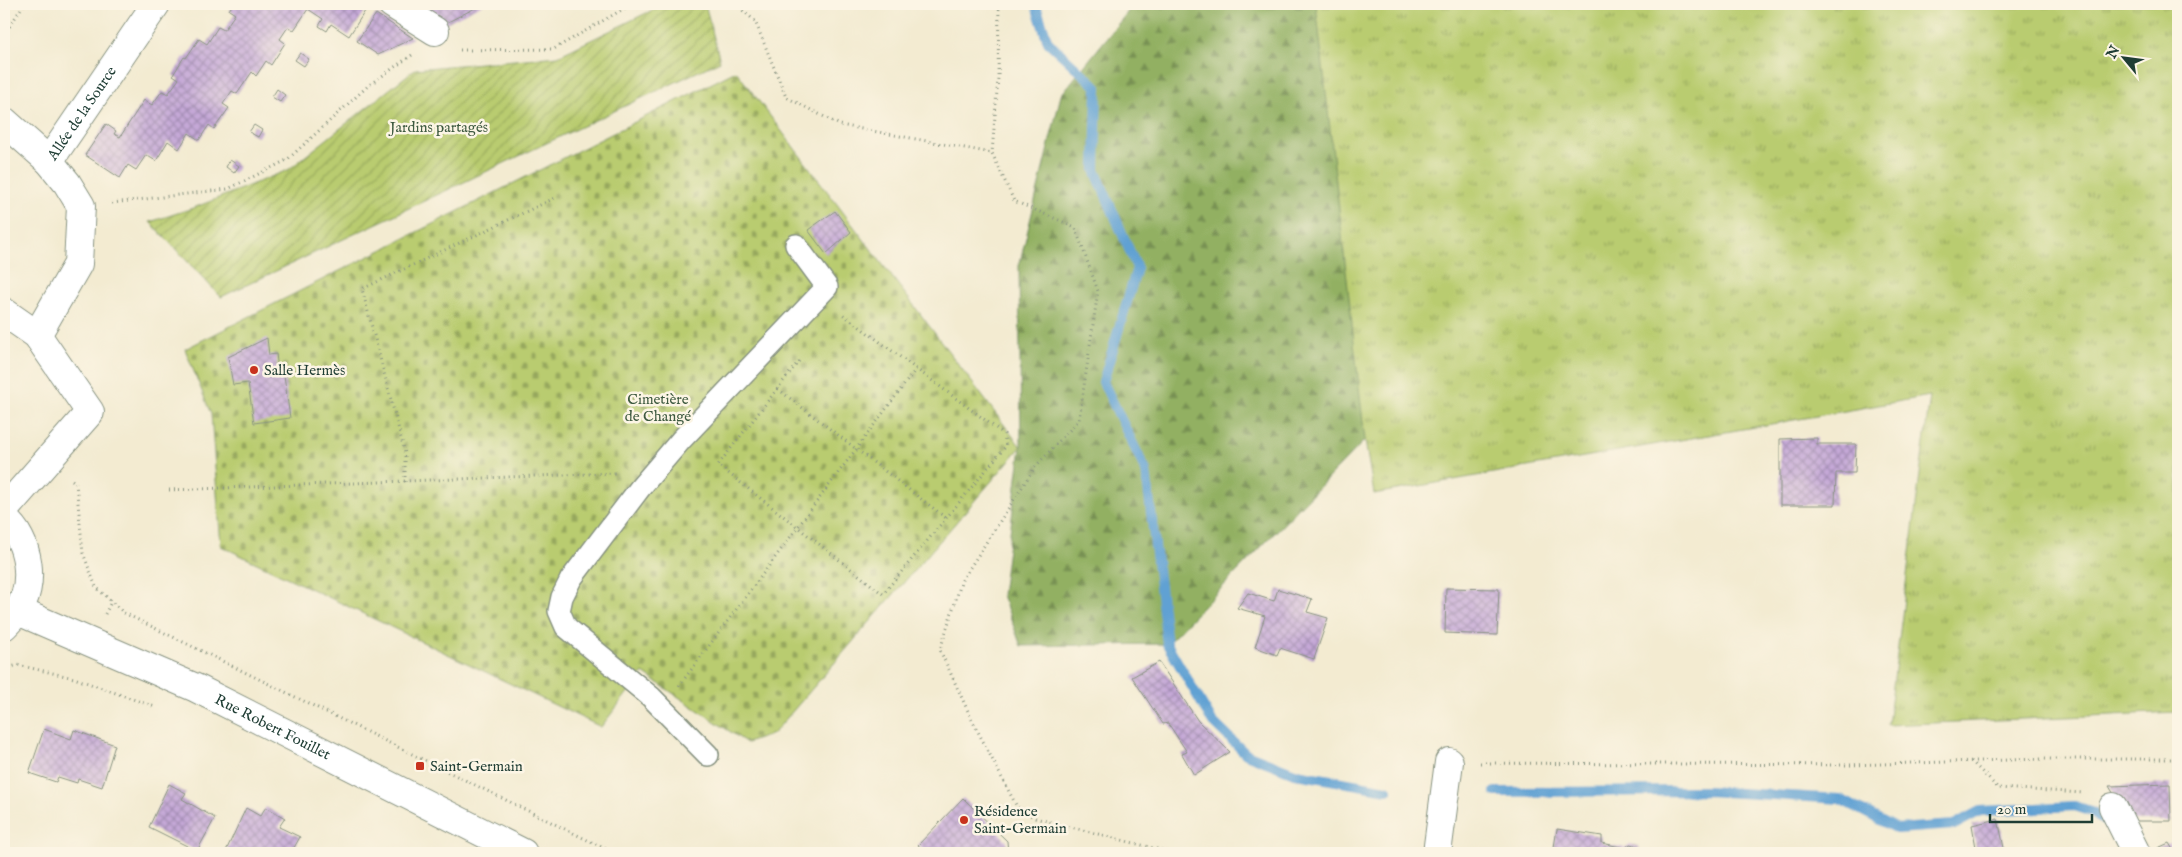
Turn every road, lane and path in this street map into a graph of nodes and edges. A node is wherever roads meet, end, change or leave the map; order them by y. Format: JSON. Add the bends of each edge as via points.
{"nodes":[{"id":1,"x":24,"y":4,"type":"edge"},
{"id":2,"x":156,"y":4,"type":"edge"},
{"id":3,"x":392,"y":4,"type":"edge"},
{"id":4,"x":632,"y":4,"type":"edge"},
{"id":5,"x":735,"y":4,"type":"edge"},
{"id":6,"x":999,"y":4,"type":"edge"},
{"id":7,"x":435,"y":31,"type":"junction"},
{"id":8,"x":4,"y":35,"type":"edge"},
{"id":9,"x":4,"y":121,"type":"edge"},
{"id":10,"x":992,"y":152,"type":"junction"},
{"id":11,"x":49,"y":161,"type":"junction"},
{"id":12,"x":557,"y":198,"type":"dead end"},
{"id":13,"x":81,"y":206,"type":"junction"},
{"id":14,"x":796,"y":245,"type":"dead end"},
{"id":15,"x":819,"y":296,"type":"junction"},
{"id":16,"x":4,"y":312,"type":"edge"},
{"id":17,"x":37,"y":335,"type":"junction"},
{"id":18,"x":802,"y":358,"type":"dead end"},
{"id":19,"x":916,"y":369,"type":"junction"},
{"id":20,"x":778,"y":389,"type":"junction"},
{"id":21,"x":856,"y":449,"type":"junction"},
{"id":22,"x":50,"y":459,"type":"junction"},
{"id":23,"x":654,"y":471,"type":"junction"},
{"id":24,"x":406,"y":482,"type":"junction"},
{"id":25,"x":169,"y":490,"type":"dead end"},
{"id":26,"x":4,"y":510,"type":"edge"},
{"id":27,"x":946,"y":518,"type":"junction"},
{"id":28,"x":4,"y":519,"type":"edge"},
{"id":29,"x":798,"y":527,"type":"junction"},
{"id":30,"x":11,"y":618,"type":"edge"},
{"id":31,"x":4,"y":669,"type":"edge"},
{"id":32,"x":662,"y":709,"type":"junction"},
{"id":33,"x":164,"y":711,"type":"dead end"},
{"id":34,"x":708,"y":755,"type":"dead end"},
{"id":35,"x":2178,"y":759,"type":"edge"},
{"id":36,"x":1971,"y":761,"type":"junction"},
{"id":37,"x":1449,"y":762,"type":"joint"},
{"id":38,"x":2113,"y":807,"type":"joint"},
{"id":39,"x":523,"y":853,"type":"edge"},
{"id":40,"x":614,"y":853,"type":"edge"},
{"id":41,"x":1173,"y":853,"type":"edge"},
{"id":42,"x":1437,"y":853,"type":"edge"},
{"id":43,"x":2136,"y":853,"type":"edge"}],
"edges":[{"from":1,"to":8,"type":"path"},
{"from":2,"to":11,"type":"street","name":"Allée de la Source"},
{"from":3,"to":7,"type":"street"},
{"from":4,"to":7,"type":"path","via":[[554,49],[449,50]]},
{"from":5,"to":10,"type":"path","via":[[754,21],[786,97],[840,125]]},
{"from":6,"to":10,"type":"path"},
{"from":7,"to":13,"type":"path","via":[[425,45],[369,85],[287,160],[228,189]]},
{"from":9,"to":11,"type":"street"},
{"from":10,"to":41,"type":"path","via":[[1014,201],[1075,227],[1098,291],[1079,420],[1035,467],[962,580],[940,650],[1017,807],[1035,818]]},
{"from":11,"to":13,"type":"street","name":"Allée de la Source"},
{"from":12,"to":24,"type":"path","via":[[362,289],[405,453]]},
{"from":13,"to":17,"type":"street","via":[[78,264]]},
{"from":14,"to":15,"type":"lane","via":[[827,287]]},
{"from":15,"to":19,"type":"path"},
{"from":15,"to":23,"type":"lane"},
{"from":16,"to":17,"type":"street"},
{"from":17,"to":22,"type":"street","via":[[90,412]]},
{"from":18,"to":20,"type":"path"},
{"from":19,"to":21,"type":"path"},
{"from":19,"to":27,"type":"path","via":[[1004,434],[1006,446]]},
{"from":20,"to":21,"type":"path"},
{"from":20,"to":29,"type":"path","via":[[718,465]]},
{"from":21,"to":27,"type":"path"},
{"from":21,"to":29,"type":"path"},
{"from":22,"to":26,"type":"street"},
{"from":22,"to":40,"type":"path","via":[[76,483],[83,553],[96,588],[124,613]]},
{"from":23,"to":24,"type":"path"},
{"from":23,"to":32,"type":"lane","via":[[571,579],[559,611],[566,627]]},
{"from":24,"to":25,"type":"path"},
{"from":27,"to":29,"type":"path","via":[[884,594]]},
{"from":28,"to":30,"type":"street","via":[[24,546],[28,560],[27,586]]},
{"from":29,"to":32,"type":"path"},
{"from":30,"to":39,"type":"street","name":"Rue Robert Fouillet","via":[[196,688]]},
{"from":31,"to":33,"type":"path","via":[[18,665],[74,678]]},
{"from":32,"to":34,"type":"lane"},
{"from":35,"to":36,"type":"path"},
{"from":36,"to":37,"type":"path","via":[[1850,765]]},
{"from":36,"to":38,"type":"path","via":[[1998,788],[2094,794]]},
{"from":37,"to":42,"type":"street"},
{"from":38,"to":43,"type":"street"}]}
